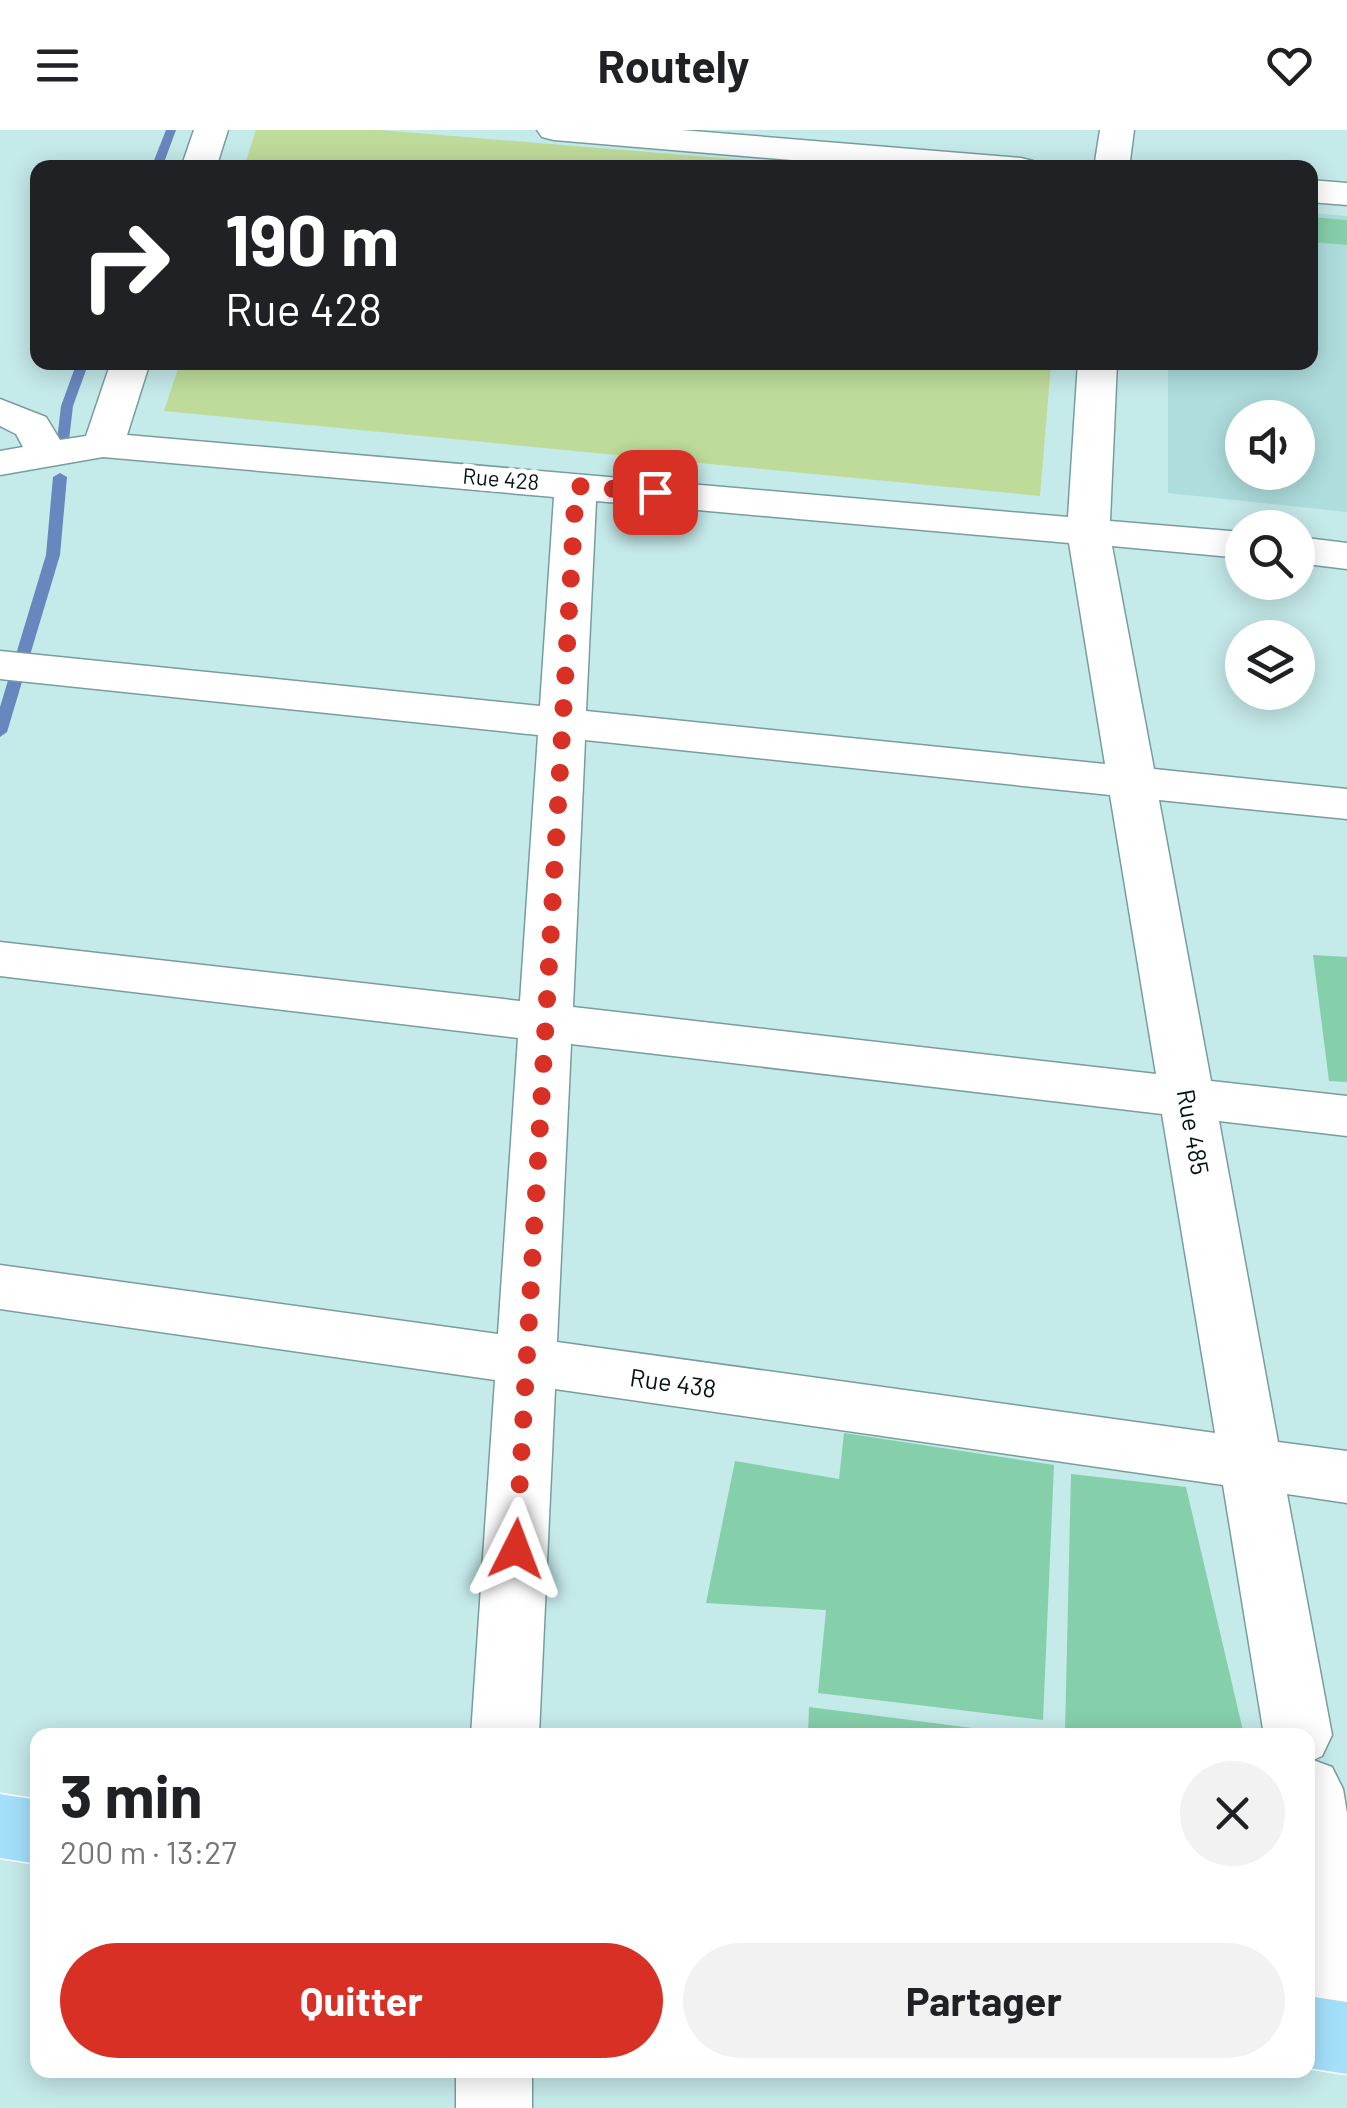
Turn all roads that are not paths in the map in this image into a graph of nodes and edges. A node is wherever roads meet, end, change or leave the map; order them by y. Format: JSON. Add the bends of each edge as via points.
{"nodes":[{"id":1,"x":211,"y":130,"type":"edge"},
{"id":2,"x":1117,"y":130,"type":"edge"},
{"id":3,"x":570,"y":131,"type":"edge"},
{"id":4,"x":201,"y":160,"type":"edge"},
{"id":5,"x":923,"y":160,"type":"edge"},
{"id":6,"x":1112,"y":160,"type":"edge"},
{"id":7,"x":1318,"y":192,"type":"edge"},
{"id":8,"x":1347,"y":194,"type":"edge"},
{"id":9,"x":129,"y":370,"type":"edge"},
{"id":10,"x":1098,"y":370,"type":"edge"},
{"id":11,"x":0,"y":411,"type":"edge"},
{"id":12,"x":103,"y":445,"type":"junction"},
{"id":13,"x":47,"y":454,"type":"junction"},
{"id":14,"x":0,"y":462,"type":"edge"},
{"id":15,"x":576,"y":486,"type":"junction"},
{"id":16,"x":1088,"y":528,"type":"junction"},
{"id":17,"x":1225,"y":543,"type":"edge"},
{"id":18,"x":1315,"y":552,"type":"edge"},
{"id":19,"x":1347,"y":556,"type":"edge"},
{"id":20,"x":22,"y":667,"type":"edge"},
{"id":21,"x":562,"y":724,"type":"junction"},
{"id":22,"x":1131,"y":782,"type":"junction"},
{"id":23,"x":1347,"y":804,"type":"edge"},
{"id":24,"x":0,"y":959,"type":"edge"},
{"id":25,"x":546,"y":1022,"type":"junction"},
{"id":26,"x":1187,"y":1098,"type":"junction"},
{"id":27,"x":1347,"y":1116,"type":"edge"},
{"id":28,"x":0,"y":1287,"type":"edge"},
{"id":29,"x":526,"y":1363,"type":"junction"},
{"id":30,"x":1250,"y":1462,"type":"junction"},
{"id":31,"x":1347,"y":1477,"type":"edge"},
{"id":32,"x":505,"y":1728,"type":"edge"},
{"id":33,"x":1297,"y":1728,"type":"edge"},
{"id":34,"x":0,"y":1826,"type":"edge"},
{"id":35,"x":1315,"y":1830,"type":"edge"},
{"id":36,"x":30,"y":1831,"type":"edge"},
{"id":37,"x":1347,"y":2016,"type":"edge"},
{"id":38,"x":1315,"y":2033,"type":"edge"},
{"id":39,"x":1347,"y":2038,"type":"edge"},
{"id":40,"x":494,"y":2078,"type":"edge"},
{"id":41,"x":494,"y":2108,"type":"edge"}],
"edges":[{"from":1,"to":4,"type":"street"},
{"from":2,"to":6,"type":"street"},
{"from":3,"to":5,"type":"street"},
{"from":7,"to":8,"type":"street"},
{"from":9,"to":12,"type":"street"},
{"from":10,"to":16,"type":"street","name":"Rue 485"},
{"from":11,"to":13,"type":"street","via":[[32,426]]},
{"from":12,"to":13,"type":"street","name":"Rue 428"},
{"from":12,"to":15,"type":"street","name":"Rue 428"},
{"from":13,"to":14,"type":"street","name":"Rue 428"},
{"from":15,"to":16,"type":"street","name":"Rue 428"},
{"from":15,"to":21,"type":"street"},
{"from":16,"to":17,"type":"street","name":"Rue 428"},
{"from":16,"to":22,"type":"street","name":"Rue 485"},
{"from":18,"to":19,"type":"street"},
{"from":20,"to":21,"type":"street"},
{"from":21,"to":22,"type":"street"},
{"from":21,"to":25,"type":"street"},
{"from":22,"to":23,"type":"street"},
{"from":22,"to":26,"type":"street","name":"Rue 485"},
{"from":24,"to":25,"type":"street"},
{"from":25,"to":26,"type":"street"},
{"from":25,"to":29,"type":"street"},
{"from":26,"to":27,"type":"street"},
{"from":26,"to":30,"type":"street","name":"Rue 485"},
{"from":28,"to":29,"type":"street","name":"Rue 438"},
{"from":29,"to":30,"type":"street","name":"Rue 438"},
{"from":29,"to":32,"type":"street"},
{"from":30,"to":31,"type":"street","name":"Rue 438"},
{"from":30,"to":33,"type":"street","name":"Rue 485"},
{"from":34,"to":36,"type":"main road"},
{"from":35,"to":37,"type":"street"},
{"from":38,"to":39,"type":"main road"},
{"from":40,"to":41,"type":"street"}]}
